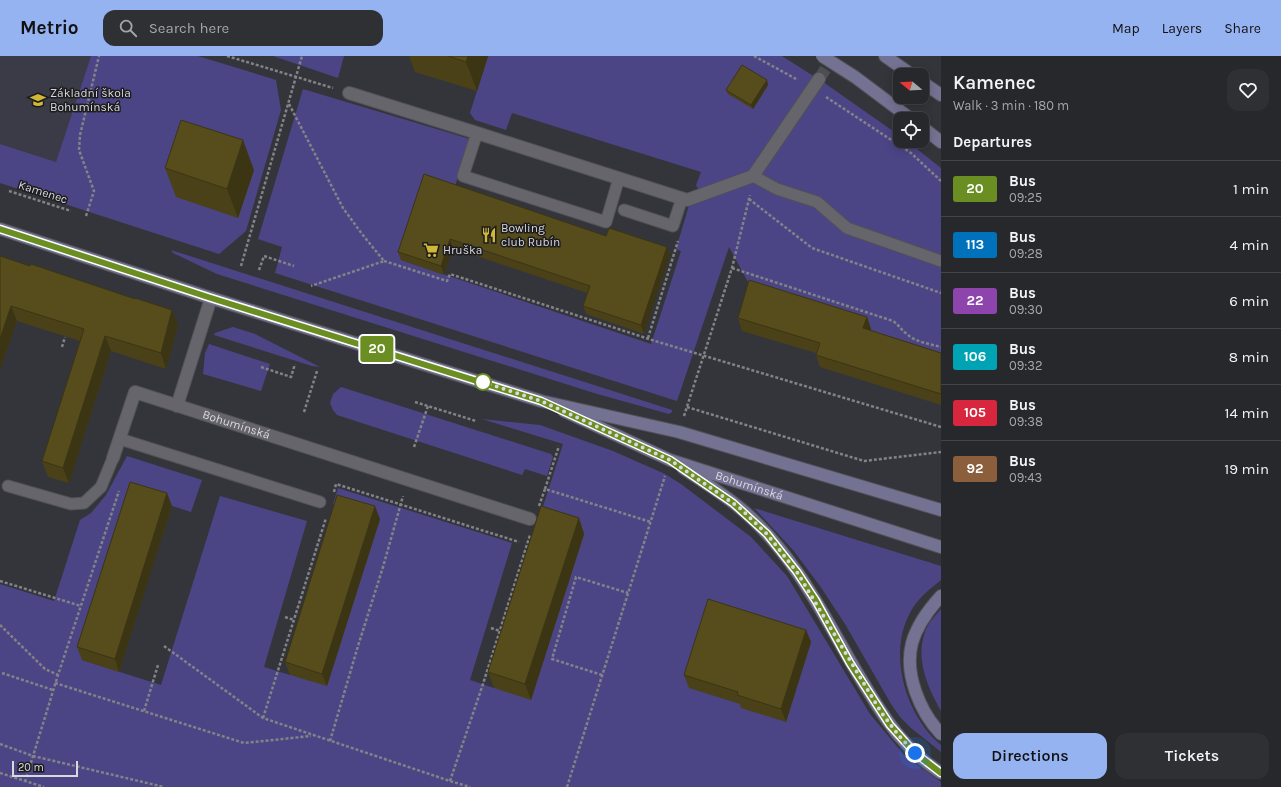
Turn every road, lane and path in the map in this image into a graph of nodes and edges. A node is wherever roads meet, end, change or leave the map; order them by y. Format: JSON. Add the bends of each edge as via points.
{"nodes":[{"id":1,"x":99,"y":56,"type":"edge"},
{"id":2,"x":227,"y":56,"type":"edge"},
{"id":3,"x":302,"y":56,"type":"edge"},
{"id":4,"x":754,"y":56,"type":"edge"},
{"id":5,"x":822,"y":56,"type":"edge"},
{"id":6,"x":885,"y":56,"type":"edge"},
{"id":7,"x":902,"y":68,"type":"edge"},
{"id":8,"x":296,"y":77,"type":"junction"},
{"id":9,"x":816,"y":84,"type":"junction"},
{"id":10,"x":929,"y":87,"type":"edge"},
{"id":11,"x":349,"y":93,"type":"joint"},
{"id":12,"x":941,"y":95,"type":"edge"},
{"id":13,"x":289,"y":104,"type":"junction"},
{"id":14,"x":902,"y":112,"type":"edge"},
{"id":15,"x":477,"y":132,"type":"junction"},
{"id":16,"x":929,"y":133,"type":"edge"},
{"id":17,"x":941,"y":142,"type":"edge"},
{"id":18,"x":753,"y":176,"type":"junction"},
{"id":19,"x":619,"y":178,"type":"junction"},
{"id":20,"x":941,"y":181,"type":"edge"},
{"id":21,"x":9,"y":191,"type":"dead end"},
{"id":22,"x":682,"y":198,"type":"junction"},
{"id":23,"x":749,"y":199,"type":"junction"},
{"id":24,"x":624,"y":210,"type":"dead end"},
{"id":25,"x":71,"y":211,"type":"dead end"},
{"id":26,"x":86,"y":216,"type":"dead end"},
{"id":27,"x":0,"y":229,"type":"edge"},
{"id":28,"x":680,"y":235,"type":"dead end"},
{"id":29,"x":384,"y":261,"type":"junction"},
{"id":30,"x":941,"y":261,"type":"edge"},
{"id":31,"x":241,"y":266,"type":"dead end"},
{"id":32,"x":294,"y":266,"type":"dead end"},
{"id":33,"x":732,"y":268,"type":"junction"},
{"id":34,"x":259,"y":270,"type":"dead end"},
{"id":35,"x":311,"y":286,"type":"dead end"},
{"id":36,"x":941,"y":293,"type":"edge"},
{"id":37,"x":211,"y":298,"type":"junction"},
{"id":38,"x":65,"y":337,"type":"edge"},
{"id":39,"x":648,"y":338,"type":"junction"},
{"id":40,"x":62,"y":347,"type":"dead end"},
{"id":41,"x":941,"y":347,"type":"edge"},
{"id":42,"x":704,"y":355,"type":"junction"},
{"id":43,"x":295,"y":364,"type":"dead end"},
{"id":44,"x":261,"y":367,"type":"dead end"},
{"id":45,"x":317,"y":370,"type":"dead end"},
{"id":46,"x":691,"y":394,"type":"dead end"},
{"id":47,"x":541,"y":401,"type":"junction"},
{"id":48,"x":415,"y":402,"type":"dead end"},
{"id":49,"x":177,"y":406,"type":"junction"},
{"id":50,"x":428,"y":406,"type":"junction"},
{"id":51,"x":687,"y":407,"type":"dead end"},
{"id":52,"x":304,"y":412,"type":"dead end"},
{"id":53,"x":476,"y":421,"type":"dead end"},
{"id":54,"x":941,"y":427,"type":"edge"},
{"id":55,"x":120,"y":439,"type":"junction"},
{"id":56,"x":559,"y":446,"type":"dead end"},
{"id":57,"x":414,"y":447,"type":"dead end"},
{"id":58,"x":941,"y":452,"type":"edge"},
{"id":59,"x":113,"y":458,"type":"joint"},
{"id":60,"x":670,"y":460,"type":"junction"},
{"id":61,"x":408,"y":480,"type":"junction"},
{"id":62,"x":8,"y":486,"type":"dead end"},
{"id":63,"x":120,"y":488,"type":"dead end"},
{"id":64,"x":545,"y":489,"type":"junction"},
{"id":65,"x":660,"y":493,"type":"dead end"},
{"id":66,"x":332,"y":498,"type":"dead end"},
{"id":67,"x":320,"y":502,"type":"dead end"},
{"id":68,"x":401,"y":505,"type":"junction"},
{"id":69,"x":941,"y":510,"type":"edge"},
{"id":70,"x":327,"y":512,"type":"dead end"},
{"id":71,"x":532,"y":520,"type":"junction"},
{"id":72,"x":651,"y":522,"type":"junction"},
{"id":73,"x":519,"y":542,"type":"dead end"},
{"id":74,"x":941,"y":547,"type":"edge"},
{"id":75,"x":0,"y":581,"type":"edge"},
{"id":76,"x":628,"y":593,"type":"junction"},
{"id":77,"x":941,"y":596,"type":"edge"},
{"id":78,"x":81,"y":606,"type":"junction"},
{"id":79,"x":285,"y":617,"type":"dead end"},
{"id":80,"x":294,"y":620,"type":"junction"},
{"id":81,"x":0,"y":625,"type":"edge"},
{"id":82,"x":491,"y":628,"type":"dead end"},
{"id":83,"x":500,"y":631,"type":"junction"},
{"id":84,"x":164,"y":646,"type":"dead end"},
{"id":85,"x":158,"y":665,"type":"dead end"},
{"id":86,"x":2,"y":673,"type":"dead end"},
{"id":87,"x":58,"y":675,"type":"junction"},
{"id":88,"x":602,"y":675,"type":"junction"},
{"id":89,"x":56,"y":683,"type":"junction"},
{"id":90,"x":53,"y":690,"type":"junction"},
{"id":91,"x":144,"y":711,"type":"junction"},
{"id":92,"x":263,"y":718,"type":"junction"},
{"id":93,"x":941,"y":734,"type":"edge"},
{"id":94,"x":313,"y":736,"type":"junction"},
{"id":95,"x":330,"y":741,"type":"junction"},
{"id":96,"x":0,"y":744,"type":"edge"},
{"id":97,"x":33,"y":756,"type":"junction"},
{"id":98,"x":941,"y":772,"type":"edge"},
{"id":99,"x":0,"y":773,"type":"edge"},
{"id":100,"x":450,"y":781,"type":"junction"},
{"id":101,"x":25,"y":782,"type":"junction"},
{"id":102,"x":44,"y":787,"type":"edge"},
{"id":103,"x":164,"y":787,"type":"edge"},
{"id":104,"x":470,"y":787,"type":"edge"},
{"id":105,"x":567,"y":787,"type":"edge"}],
"edges":[{"from":1,"to":26,"type":"path","via":[[80,135],[79,150],[94,191]]},
{"from":2,"to":8,"type":"path"},
{"from":3,"to":8,"type":"path"},
{"from":4,"to":9,"type":"path"},
{"from":5,"to":14,"type":"main road","bridge":true},
{"from":6,"to":7,"type":"main road"},
{"from":8,"to":11,"type":"path"},
{"from":8,"to":13,"type":"path"},
{"from":9,"to":18,"type":"street"},
{"from":9,"to":20,"type":"path","via":[[911,154]]},
{"from":10,"to":12,"type":"main road"},
{"from":11,"to":15,"type":"street"},
{"from":13,"to":29,"type":"path","via":[[343,208]]},
{"from":13,"to":31,"type":"path"},
{"from":15,"to":19,"type":"street"},
{"from":15,"to":19,"type":"lane","via":[[463,176],[606,222]]},
{"from":16,"to":17,"type":"main road"},
{"from":18,"to":22,"type":"street","via":[[692,199]]},
{"from":18,"to":23,"type":"path"},
{"from":18,"to":30,"type":"lane","via":[[777,189],[817,202],[847,228]]},
{"from":19,"to":22,"type":"street"},
{"from":21,"to":25,"type":"path","name":"Kamenec"},
{"from":22,"to":24,"type":"lane","via":[[673,226]]},
{"from":23,"to":33,"type":"path"},
{"from":23,"to":36,"type":"path","via":[[812,248]]},
{"from":27,"to":37,"type":"main road","name":"Bohumínská"},
{"from":28,"to":39,"type":"path"},
{"from":29,"to":35,"type":"path"},
{"from":29,"to":39,"type":"path","via":[[447,281],[450,274]]},
{"from":32,"to":34,"type":"path","via":[[264,256]]},
{"from":33,"to":41,"type":"path","via":[[893,321],[913,338]]},
{"from":33,"to":42,"type":"path"},
{"from":37,"to":47,"type":"main road","name":"Bohumínská"},
{"from":37,"to":49,"type":"street"},
{"from":38,"to":40,"type":"path"},
{"from":39,"to":42,"type":"path"},
{"from":42,"to":46,"type":"path"},
{"from":42,"to":54,"type":"path"},
{"from":43,"to":44,"type":"path","via":[[291,377]]},
{"from":45,"to":52,"type":"path"},
{"from":47,"to":60,"type":"main road","name":"Bohumínská"},
{"from":47,"to":69,"type":"main road","name":"Bohumínská","via":[[679,432]]},
{"from":48,"to":50,"type":"path"},
{"from":49,"to":55,"type":"street","name":"Bohumínská","via":[[135,392]]},
{"from":49,"to":61,"type":"street","name":"Bohumínská"},
{"from":50,"to":53,"type":"path"},
{"from":50,"to":57,"type":"path"},
{"from":51,"to":58,"type":"path","via":[[864,460]]},
{"from":55,"to":59,"type":"street","name":"Bohumínská"},
{"from":55,"to":67,"type":"lane"},
{"from":56,"to":64,"type":"path"},
{"from":59,"to":62,"type":"lane","name":"Bohumínská","via":[[101,487],[84,503],[71,504]]},
{"from":60,"to":74,"type":"main road","name":"Bohumínská"},
{"from":60,"to":98,"type":"main road","via":[[726,497],[767,534],[816,601],[850,663],[890,725],[915,753]]},
{"from":61,"to":68,"type":"path"},
{"from":61,"to":71,"type":"street","name":"Bohumínská"},
{"from":63,"to":78,"type":"path"},
{"from":64,"to":71,"type":"path"},
{"from":64,"to":72,"type":"path"},
{"from":65,"to":72,"type":"path"},
{"from":66,"to":68,"type":"path","via":[[336,484]]},
{"from":68,"to":73,"type":"path"},
{"from":68,"to":95,"type":"path"},
{"from":70,"to":80,"type":"path"},
{"from":71,"to":83,"type":"path"},
{"from":72,"to":76,"type":"path"},
{"from":75,"to":78,"type":"path"},
{"from":76,"to":88,"type":"path"},
{"from":76,"to":88,"type":"path","via":[[576,577],[552,659]]},
{"from":77,"to":93,"type":"main road","via":[[919,625],[912,641],[910,658],[921,705]]},
{"from":78,"to":87,"type":"path"},
{"from":79,"to":80,"type":"path"},
{"from":80,"to":92,"type":"path"},
{"from":81,"to":87,"type":"path","via":[[45,669]]},
{"from":82,"to":83,"type":"path"},
{"from":83,"to":100,"type":"path"},
{"from":84,"to":92,"type":"path"},
{"from":85,"to":91,"type":"path"},
{"from":86,"to":90,"type":"path"},
{"from":87,"to":89,"type":"path"},
{"from":88,"to":105,"type":"path"},
{"from":89,"to":90,"type":"path"},
{"from":89,"to":91,"type":"path"},
{"from":90,"to":97,"type":"path"},
{"from":91,"to":94,"type":"path","via":[[244,743]]},
{"from":92,"to":94,"type":"path"},
{"from":94,"to":95,"type":"path"},
{"from":95,"to":100,"type":"path"},
{"from":96,"to":97,"type":"path"},
{"from":97,"to":101,"type":"path"},
{"from":97,"to":103,"type":"path"},
{"from":99,"to":101,"type":"path"},
{"from":100,"to":104,"type":"path"},
{"from":101,"to":102,"type":"path"}]}
